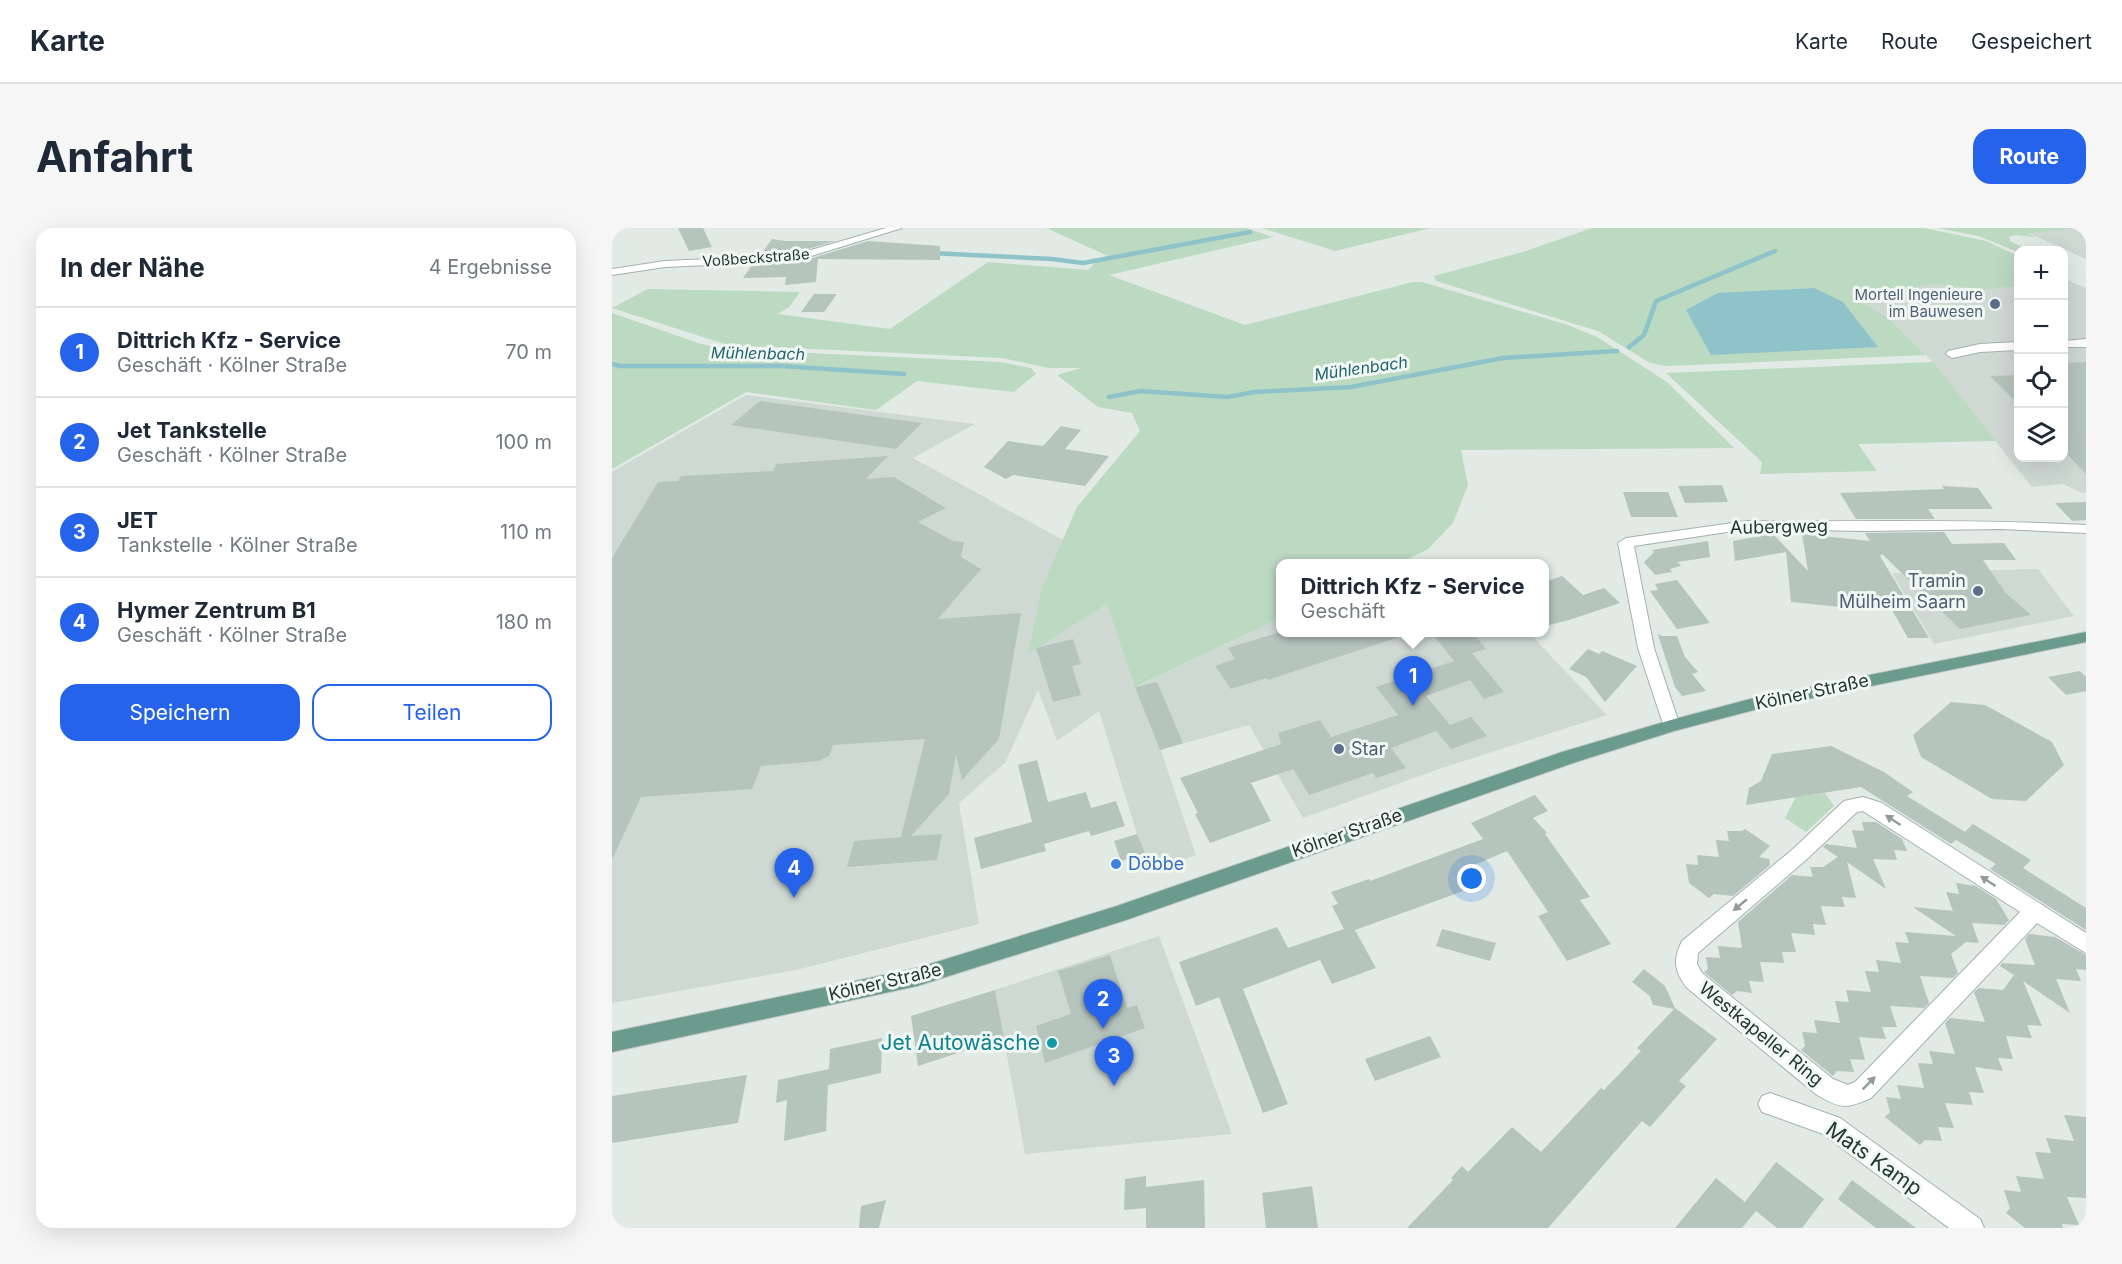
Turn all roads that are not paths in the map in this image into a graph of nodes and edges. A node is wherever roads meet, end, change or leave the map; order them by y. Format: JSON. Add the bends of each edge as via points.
{"nodes":[{"id":1,"x":897,"y":228,"type":"edge"},
{"id":2,"x":612,"y":272,"type":"edge"},
{"id":3,"x":2086,"y":343,"type":"edge"},
{"id":4,"x":2068,"y":344,"type":"edge"},
{"id":5,"x":2014,"y":346,"type":"edge"},
{"id":6,"x":1952,"y":354,"type":"dead end"},
{"id":7,"x":2086,"y":529,"type":"edge"},
{"id":8,"x":2086,"y":638,"type":"edge"},
{"id":9,"x":1671,"y":726,"type":"junction"},
{"id":10,"x":2035,"y":911,"type":"junction"},
{"id":11,"x":2086,"y":944,"type":"edge"},
{"id":12,"x":612,"y":1042,"type":"edge"},
{"id":13,"x":1770,"y":1104,"type":"dead end"},
{"id":14,"x":1971,"y":1228,"type":"edge"}],
"edges":[{"from":1,"to":2,"type":"street","name":"Voßbeckstraße","via":[[795,258],[665,264]]},
{"from":3,"to":4,"type":"street"},
{"from":5,"to":6,"type":"street"},
{"from":7,"to":9,"type":"street","name":"Aubergweg","via":[[1748,525],[1626,543],[1646,648]]},
{"from":8,"to":9,"type":"main road","name":"Kölner Straße","via":[[1754,704]]},
{"from":9,"to":12,"type":"main road","name":"Kölner Straße","via":[[1569,756],[1119,914],[917,976]]},
{"from":10,"to":10,"type":"street","name":"Westkapeller Ring","one_way":true,"via":[[1863,804],[1851,806],[1690,947],[1685,964],[1694,980],[1826,1087],[1849,1096],[1863,1090]]},
{"from":10,"to":11,"type":"street","name":"Westkapeller Ring"},
{"from":13,"to":14,"type":"street","name":"Mats Kamp","via":[[1831,1126]]}]}
